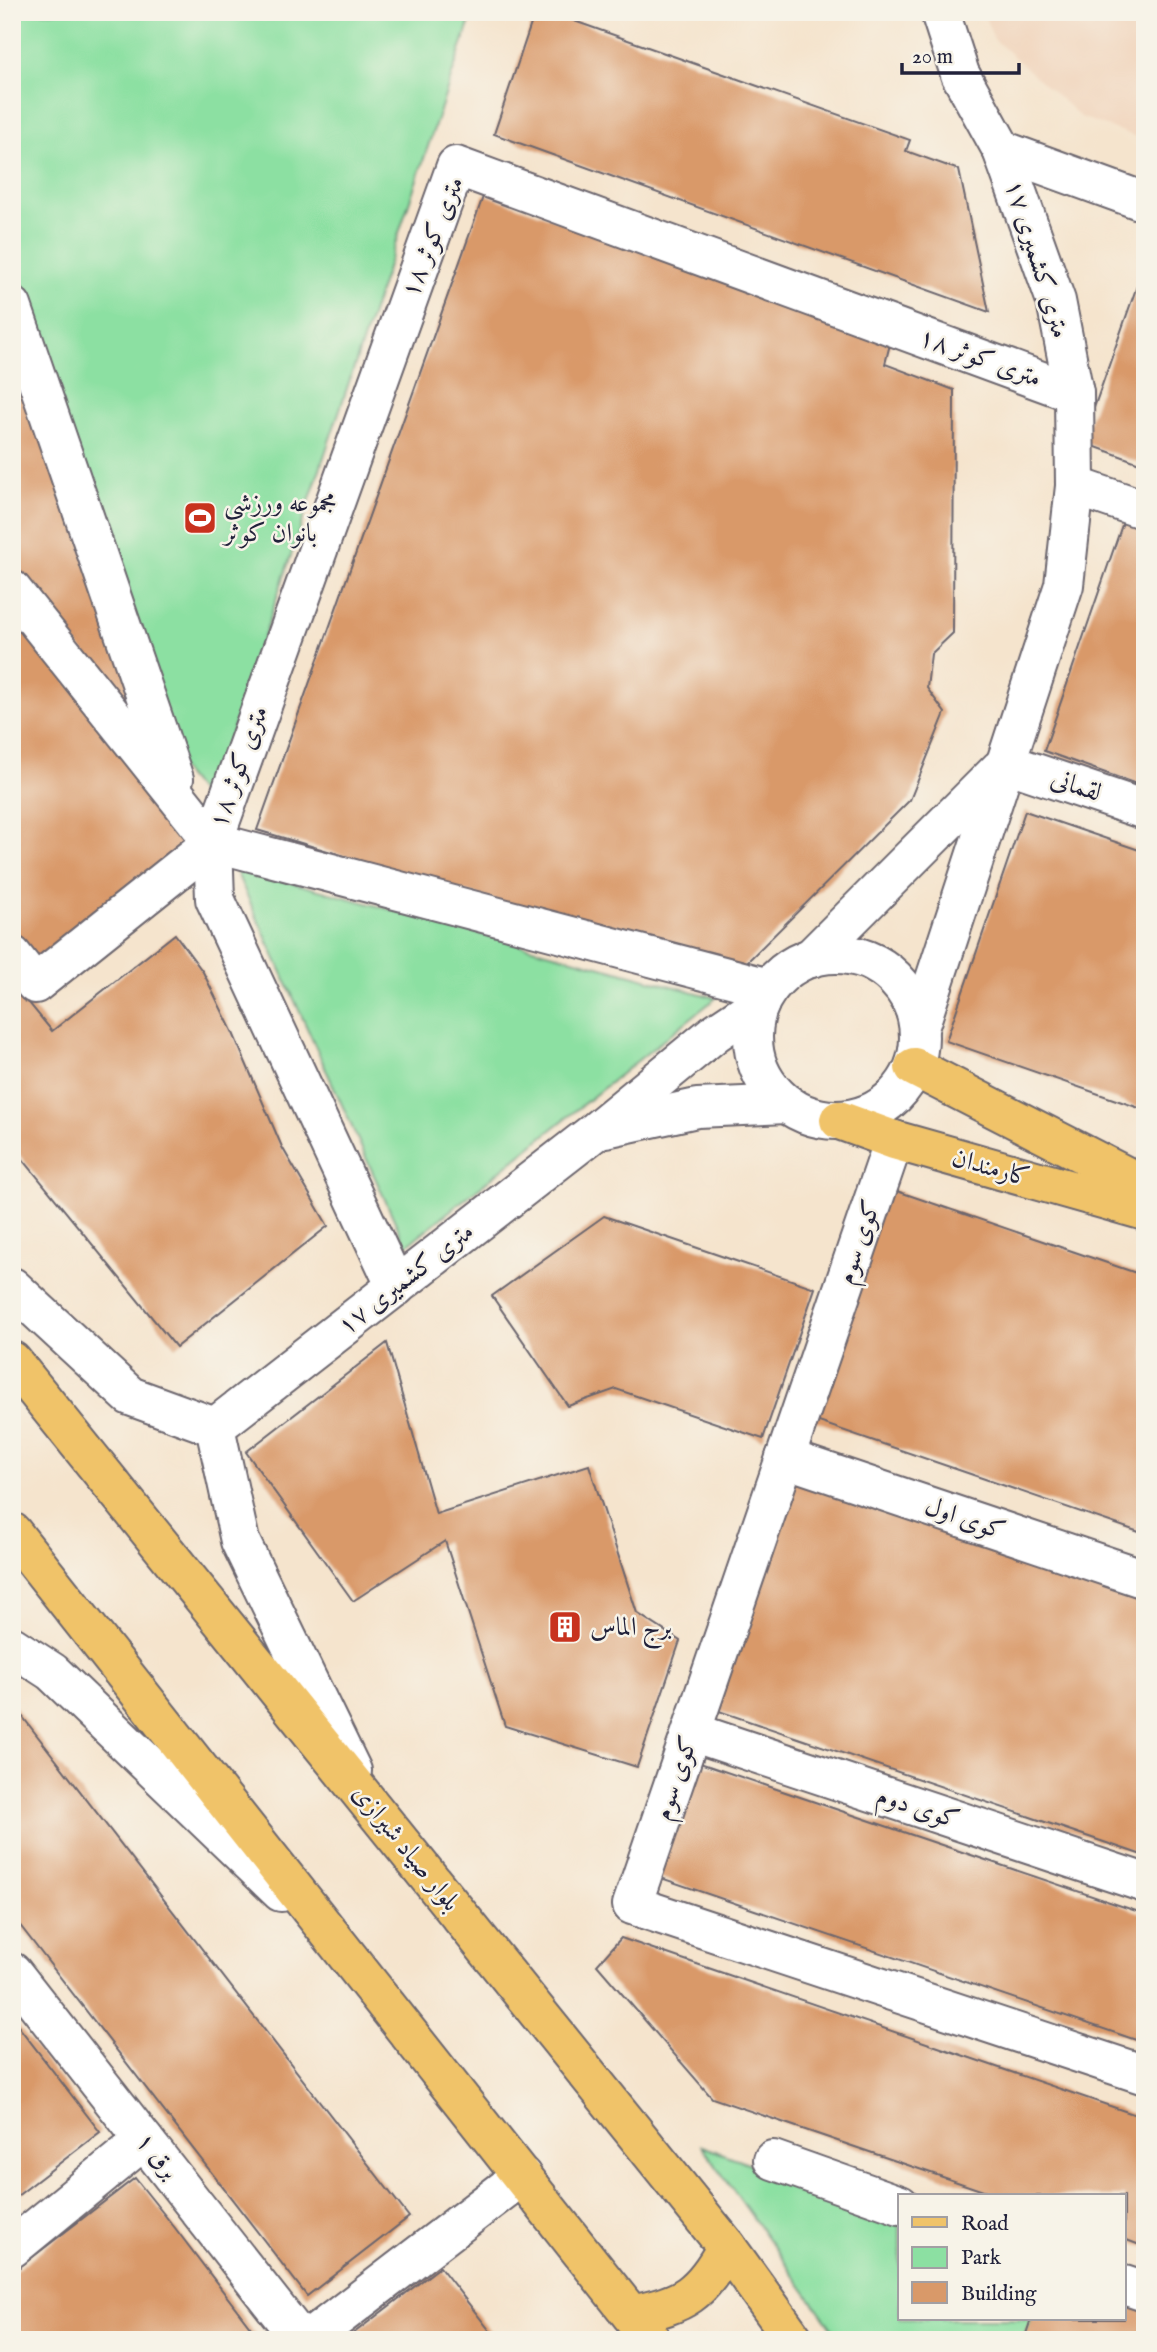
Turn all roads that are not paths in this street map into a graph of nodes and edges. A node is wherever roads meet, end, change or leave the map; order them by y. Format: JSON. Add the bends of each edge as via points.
{"nodes":[{"id":1,"x":940,"y":12,"type":"edge"},
{"id":2,"x":1002,"y":150,"type":"junction"},
{"id":3,"x":1145,"y":202,"type":"edge"},
{"id":4,"x":12,"y":306,"type":"edge"},
{"id":5,"x":1074,"y":393,"type":"junction"},
{"id":6,"x":1075,"y":486,"type":"junction"},
{"id":7,"x":1145,"y":510,"type":"edge"},
{"id":8,"x":12,"y":590,"type":"edge"},
{"id":9,"x":1006,"y":762,"type":"junction"},
{"id":10,"x":183,"y":804,"type":"junction"},
{"id":11,"x":1145,"y":810,"type":"edge"},
{"id":12,"x":213,"y":842,"type":"junction"},
{"id":13,"x":12,"y":955,"type":"edge"},
{"id":14,"x":811,"y":958,"type":"junction"},
{"id":15,"x":765,"y":996,"type":"junction"},
{"id":16,"x":919,"y":1028,"type":"junction"},
{"id":17,"x":914,"y":1067,"type":"junction"},
{"id":18,"x":787,"y":1104,"type":"junction"},
{"id":19,"x":839,"y":1120,"type":"junction"},
{"id":20,"x":597,"y":1130,"type":"junction"},
{"id":21,"x":894,"y":1140,"type":"junction"},
{"id":22,"x":1145,"y":1186,"type":"edge"},
{"id":23,"x":1145,"y":1211,"type":"edge"},
{"id":24,"x":12,"y":1287,"type":"edge"},
{"id":25,"x":396,"y":1287,"type":"junction"},
{"id":26,"x":12,"y":1361,"type":"edge"},
{"id":27,"x":215,"y":1427,"type":"junction"},
{"id":28,"x":785,"y":1458,"type":"junction"},
{"id":29,"x":12,"y":1532,"type":"edge"},
{"id":30,"x":1145,"y":1579,"type":"edge"},
{"id":31,"x":12,"y":1646,"type":"edge"},
{"id":32,"x":692,"y":1732,"type":"junction"},
{"id":33,"x":366,"y":1798,"type":"junction"},
{"id":34,"x":1145,"y":1883,"type":"edge"},
{"id":35,"x":349,"y":1958,"type":"junction"},
{"id":36,"x":12,"y":1972,"type":"edge"},
{"id":37,"x":1145,"y":2075,"type":"edge"},
{"id":38,"x":144,"y":2140,"type":"junction"},
{"id":39,"x":773,"y":2160,"type":"dead end"},
{"id":40,"x":522,"y":2176,"type":"junction"},
{"id":41,"x":898,"y":2204,"type":"edge"},
{"id":42,"x":727,"y":2247,"type":"junction"},
{"id":43,"x":12,"y":2248,"type":"edge"},
{"id":44,"x":1126,"y":2286,"type":"edge"},
{"id":45,"x":1145,"y":2292,"type":"edge"},
{"id":46,"x":641,"y":2327,"type":"edge"},
{"id":47,"x":301,"y":2340,"type":"edge"},
{"id":48,"x":308,"y":2340,"type":"edge"},
{"id":49,"x":794,"y":2340,"type":"edge"}],
"edges":[{"from":1,"to":2,"type":"street","name":"۱۷ متری کشمیری","via":[[960,74]]},
{"from":2,"to":3,"type":"street"},
{"from":2,"to":5,"type":"street","name":"۱۷ متری کشمیری","via":[[1056,301]]},
{"from":4,"to":10,"type":"street"},
{"from":5,"to":6,"type":"street","name":"۱۷ متری کشمیری"},
{"from":5,"to":12,"type":"street","name":"۱۸ متری کوثر","via":[[456,166]]},
{"from":6,"to":7,"type":"street"},
{"from":6,"to":9,"type":"street","name":"۱۷ متری کشمیری","via":[[1064,586]]},
{"from":8,"to":10,"type":"street"},
{"from":9,"to":11,"type":"street","name":"لقمانی"},
{"from":9,"to":14,"type":"street"},
{"from":9,"to":16,"type":"street","name":"۱۷ متری کشمیری"},
{"from":10,"to":12,"type":"street"},
{"from":12,"to":13,"type":"street","via":[[35,984]]},
{"from":12,"to":15,"type":"street"},
{"from":12,"to":25,"type":"street","via":[[215,900]]},
{"from":14,"to":15,"type":"street","via":[[795,965]]},
{"from":14,"to":16,"type":"street","via":[[840,955],[869,961],[894,977],[911,1000]]},
{"from":15,"to":18,"type":"street","via":[[753,1030],[756,1058],[768,1084]]},
{"from":15,"to":20,"type":"street","name":"۱۷ متری کشمیری"},
{"from":16,"to":17,"type":"street"},
{"from":17,"to":19,"type":"street","via":[[903,1088],[885,1105],[863,1116]]},
{"from":17,"to":22,"type":"main road","name":"کارمندان"},
{"from":18,"to":19,"type":"street","via":[[812,1116]]},
{"from":18,"to":20,"type":"street","via":[[697,1108]]},
{"from":19,"to":21,"type":"main road","name":"کارمندان"},
{"from":20,"to":25,"type":"street","name":"۱۷ متری کشمیری"},
{"from":21,"to":23,"type":"main road","name":"کارمندان"},
{"from":21,"to":28,"type":"street","name":"کوی سوم"},
{"from":24,"to":27,"type":"street","via":[[130,1396]]},
{"from":25,"to":27,"type":"street","name":"۱۷ متری کشمیری"},
{"from":26,"to":33,"type":"main road","name":"بلوار صیاد شیرازی"},
{"from":27,"to":33,"type":"street","via":[[240,1541]]},
{"from":28,"to":30,"type":"street","name":"کوی اول"},
{"from":28,"to":32,"type":"street","name":"کوی سوم"},
{"from":29,"to":35,"type":"main road"},
{"from":31,"to":35,"type":"street","via":[[52,1672]]},
{"from":32,"to":34,"type":"street","name":"کوی دوم"},
{"from":32,"to":37,"type":"street","name":"کوی سوم","via":[[632,1905]]},
{"from":33,"to":42,"type":"main road","name":"بلوار صیاد شیرازی"},
{"from":35,"to":40,"type":"main road"},
{"from":36,"to":38,"type":"street","name":"برق ۱"},
{"from":38,"to":43,"type":"street"},
{"from":38,"to":47,"type":"street","name":"برق ۱"},
{"from":39,"to":41,"type":"street"},
{"from":40,"to":46,"type":"main road"},
{"from":40,"to":48,"type":"street"},
{"from":42,"to":46,"type":"main road","via":[[706,2283]]},
{"from":42,"to":49,"type":"main road","name":"بلوار صیاد شیرازی"},
{"from":44,"to":45,"type":"street"}]}
